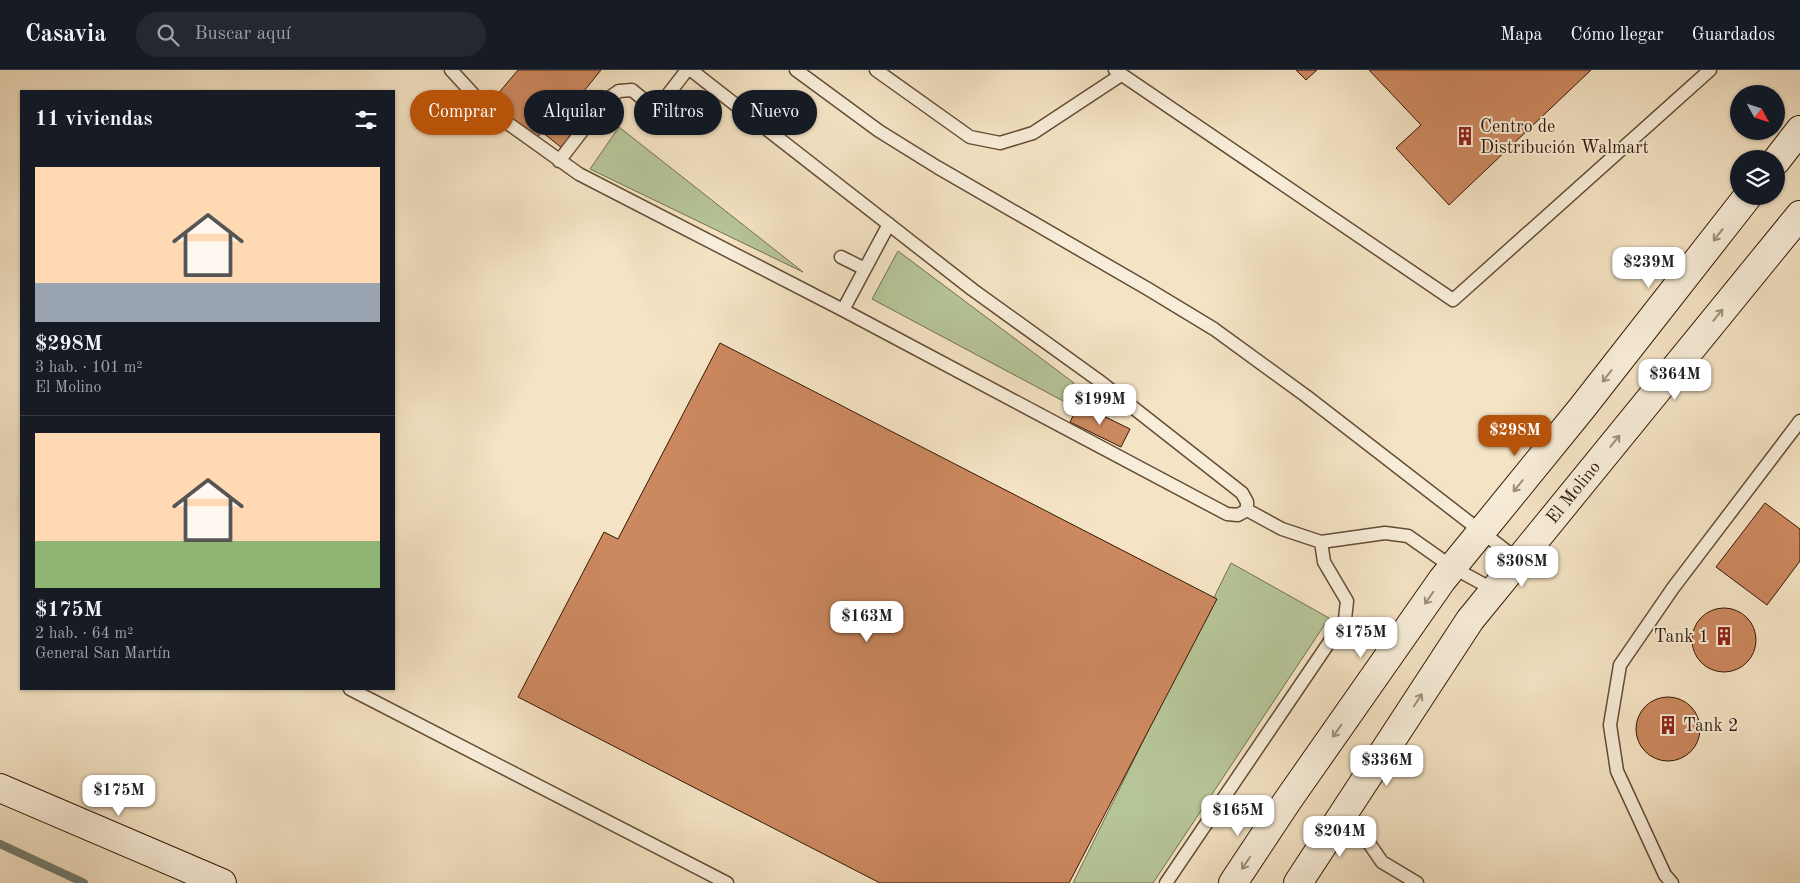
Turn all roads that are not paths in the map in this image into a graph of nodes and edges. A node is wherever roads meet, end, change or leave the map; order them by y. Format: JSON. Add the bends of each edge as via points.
{"nodes":[{"id":1,"x":451,"y":70,"type":"edge"},
{"id":2,"x":687,"y":70,"type":"edge"},
{"id":3,"x":691,"y":70,"type":"edge"},
{"id":4,"x":796,"y":70,"type":"edge"},
{"id":5,"x":876,"y":70,"type":"edge"},
{"id":6,"x":1710,"y":70,"type":"edge"},
{"id":7,"x":1118,"y":73,"type":"edge"},
{"id":8,"x":1800,"y":130,"type":"edge"},
{"id":9,"x":1785,"y":150,"type":"edge"},
{"id":10,"x":559,"y":161,"type":"junction"},
{"id":11,"x":1741,"y":205,"type":"edge"},
{"id":12,"x":1800,"y":215,"type":"edge"},
{"id":13,"x":888,"y":224,"type":"junction"},
{"id":14,"x":841,"y":257,"type":"dead end"},
{"id":15,"x":865,"y":269,"type":"junction"},
{"id":16,"x":843,"y":310,"type":"junction"},
{"id":17,"x":1800,"y":422,"type":"edge"},
{"id":18,"x":1247,"y":510,"type":"junction"},
{"id":19,"x":1481,"y":532,"type":"junction"},
{"id":20,"x":1320,"y":542,"type":"junction"},
{"id":21,"x":1518,"y":560,"type":"junction"},
{"id":22,"x":1452,"y":567,"type":"junction"},
{"id":23,"x":1494,"y":590,"type":"junction"},
{"id":24,"x":352,"y":690,"type":"edge"},
{"id":25,"x":0,"y":788,"type":"edge"},
{"id":26,"x":1346,"y":810,"type":"junction"},
{"id":27,"x":222,"y":883,"type":"edge"},
{"id":28,"x":727,"y":883,"type":"edge"},
{"id":29,"x":1166,"y":883,"type":"edge"},
{"id":30,"x":1233,"y":883,"type":"edge"},
{"id":31,"x":1298,"y":883,"type":"edge"},
{"id":32,"x":1417,"y":883,"type":"edge"},
{"id":33,"x":1672,"y":883,"type":"edge"}],
"edges":[{"from":1,"to":10,"type":"lane","via":[[485,107]]},
{"from":2,"to":10,"type":"lane","via":[[656,110],[632,90],[619,91],[606,100]]},
{"from":3,"to":13,"type":"lane"},
{"from":4,"to":19,"type":"lane","via":[[879,131],[937,167],[1214,329]]},
{"from":5,"to":7,"type":"lane","via":[[970,137],[1000,143],[1033,133]]},
{"from":6,"to":7,"type":"lane","via":[[1453,300]]},
{"from":8,"to":9,"type":"street"},
{"from":10,"to":16,"type":"lane"},
{"from":11,"to":19,"type":"street","one_way":true},
{"from":21,"to":12,"type":"street","name":"El Molino","one_way":true},
{"from":13,"to":15,"type":"lane"},
{"from":13,"to":18,"type":"lane","via":[[1098,380],[1242,493]]},
{"from":14,"to":15,"type":"lane"},
{"from":15,"to":16,"type":"lane"},
{"from":16,"to":18,"type":"lane","via":[[1227,514],[1238,515]]},
{"from":17,"to":33,"type":"lane","via":[[1673,588],[1620,665],[1610,725],[1617,771],[1665,875]]},
{"from":18,"to":20,"type":"lane","via":[[1282,529]]},
{"from":19,"to":21,"type":"lane"},
{"from":19,"to":22,"type":"street"},
{"from":20,"to":22,"type":"lane","via":[[1385,533],[1408,536]]},
{"from":20,"to":29,"type":"lane","via":[[1324,562],[1347,601],[1345,619]]},
{"from":21,"to":23,"type":"street","name":"El Molino"},
{"from":22,"to":23,"type":"lane"},
{"from":22,"to":30,"type":"street","one_way":true},
{"from":26,"to":23,"type":"street","name":"El Molino","one_way":true,"via":[[1470,620]]},
{"from":24,"to":28,"type":"lane"},
{"from":25,"to":27,"type":"street"},
{"from":26,"to":31,"type":"street","name":"El Molino"},
{"from":26,"to":32,"type":"lane","via":[[1382,862]]}]}
